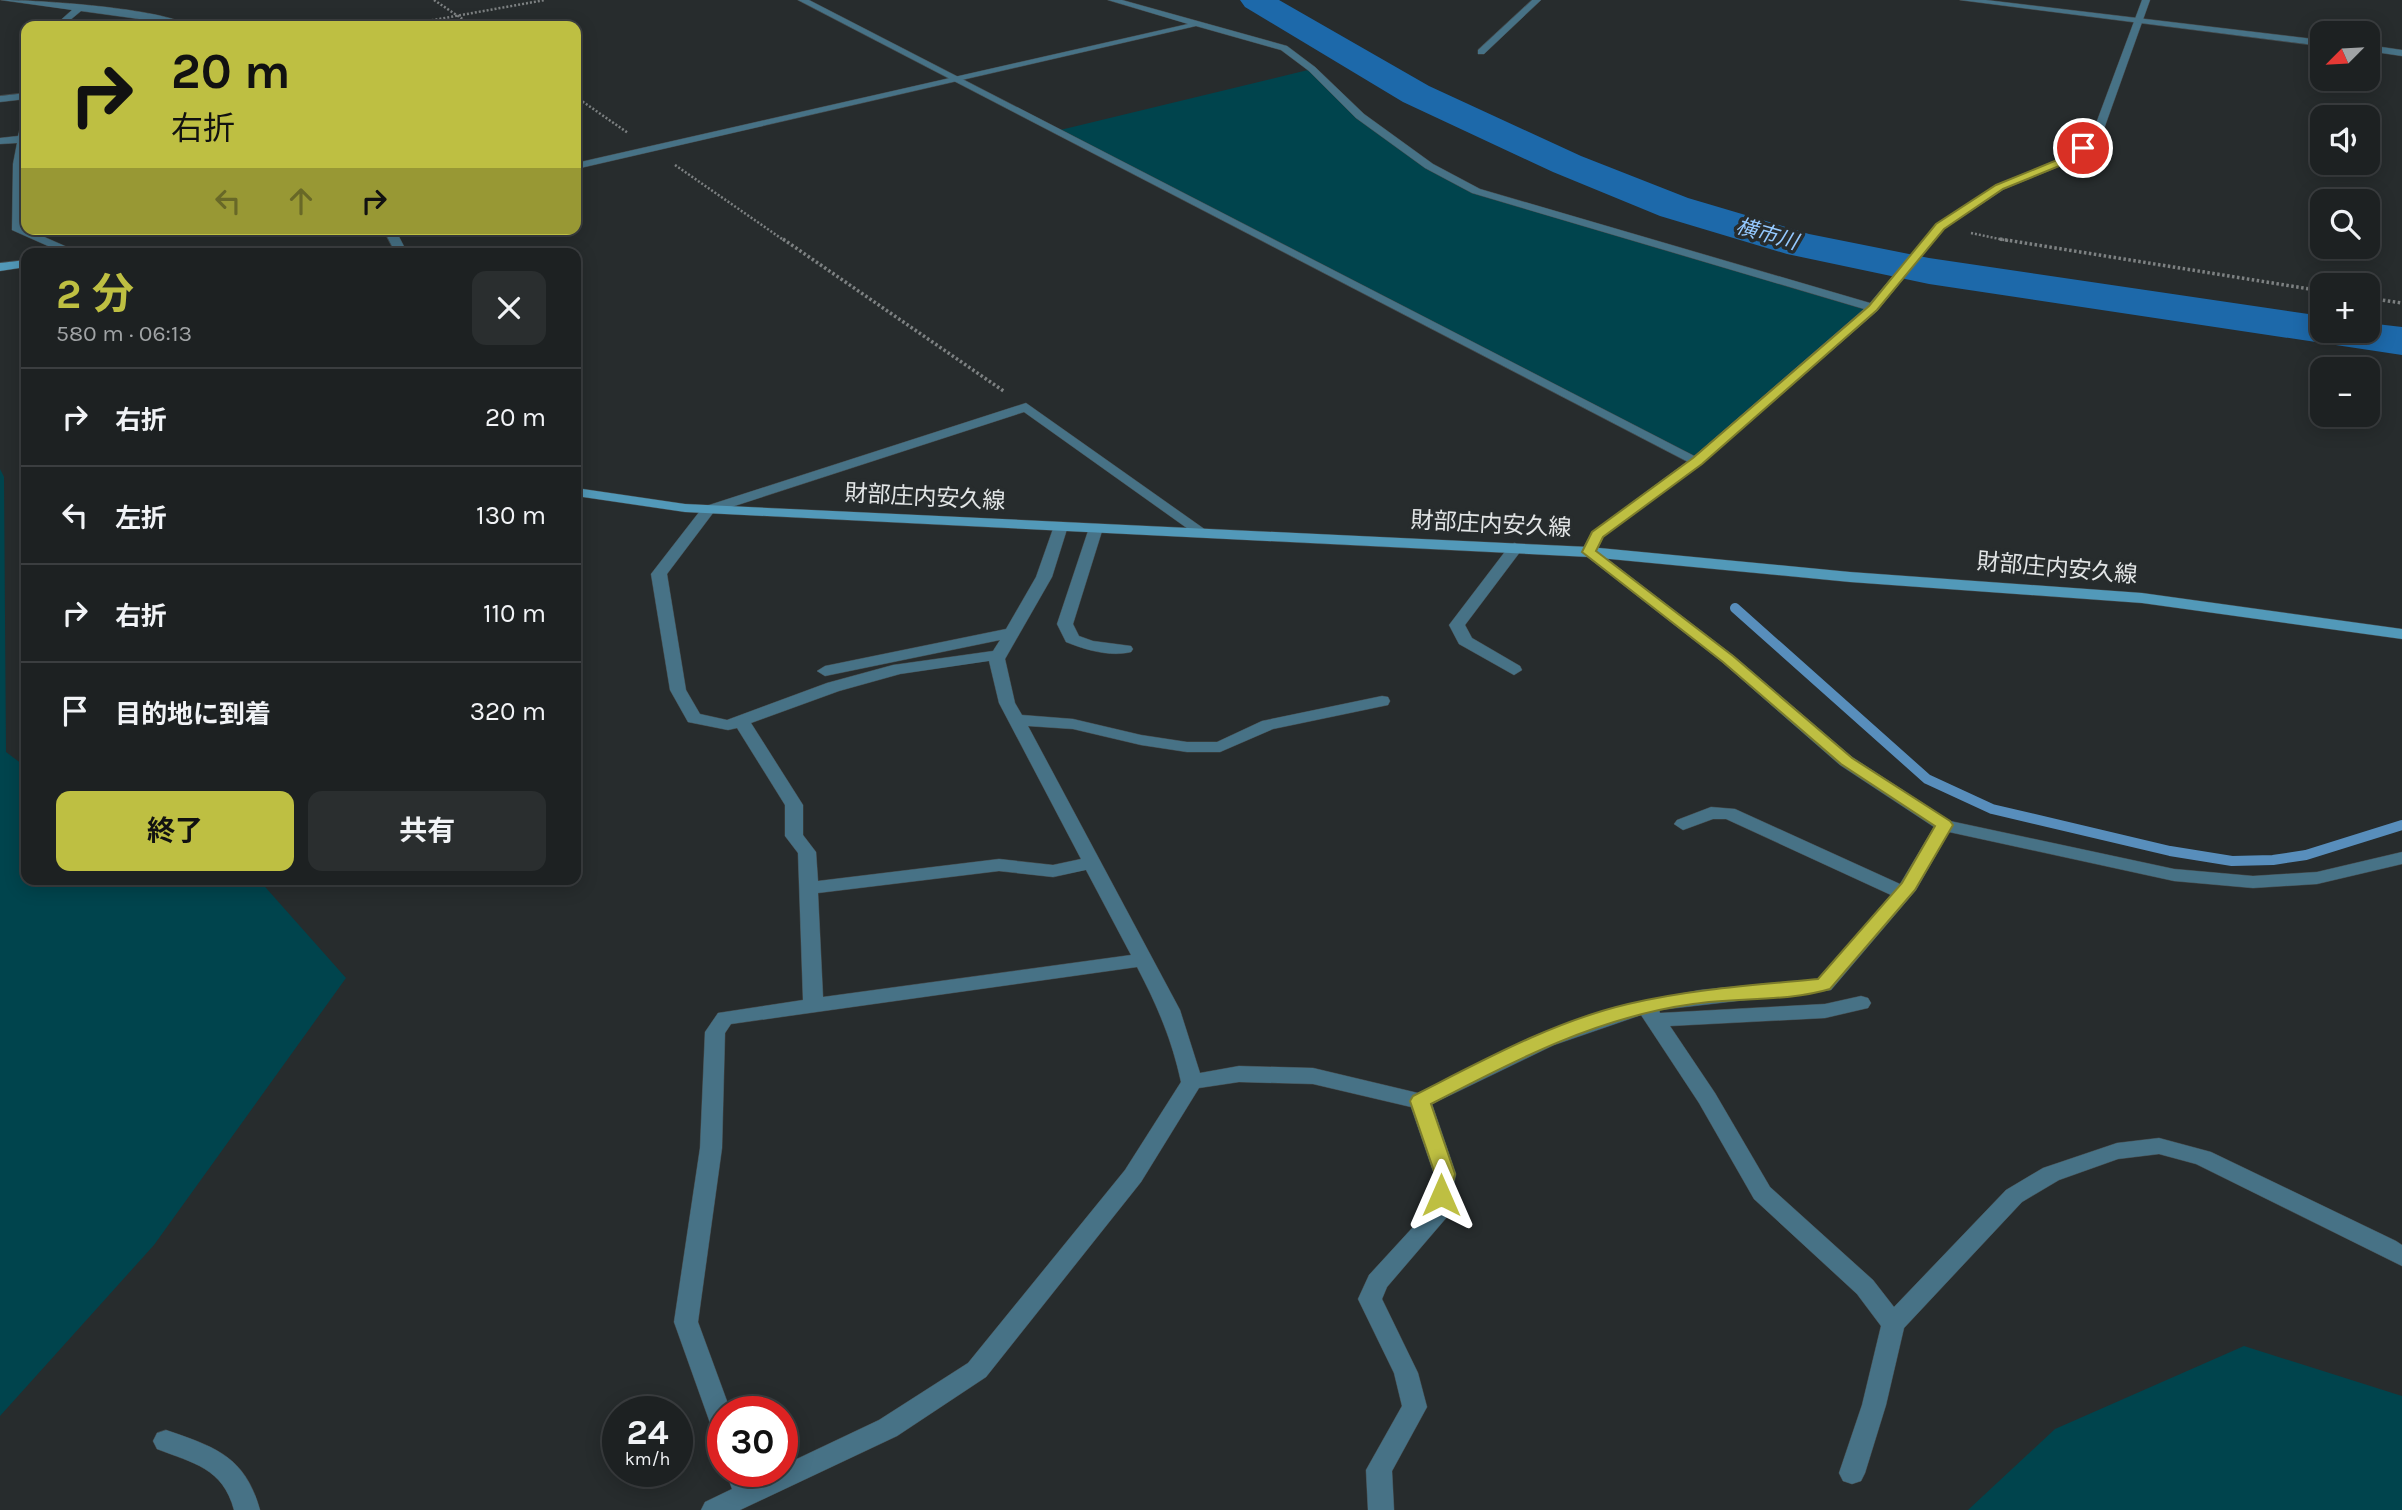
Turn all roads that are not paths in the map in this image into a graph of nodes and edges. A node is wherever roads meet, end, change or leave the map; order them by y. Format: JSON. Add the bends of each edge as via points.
{"nodes":[{"id":1,"x":5,"y":0,"type":"edge"},
{"id":2,"x":45,"y":0,"type":"edge"},
{"id":3,"x":802,"y":0,"type":"edge"},
{"id":4,"x":1112,"y":0,"type":"edge"},
{"id":5,"x":1537,"y":0,"type":"edge"},
{"id":6,"x":1964,"y":0,"type":"edge"},
{"id":7,"x":2146,"y":0,"type":"edge"},
{"id":8,"x":21,"y":3,"type":"junction"},
{"id":9,"x":0,"y":6,"type":"edge"},
{"id":10,"x":77,"y":11,"type":"junction"},
{"id":11,"x":64,"y":21,"type":"edge"},
{"id":12,"x":167,"y":21,"type":"edge"},
{"id":13,"x":2136,"y":21,"type":"junction"},
{"id":14,"x":1195,"y":25,"type":"junction"},
{"id":15,"x":2310,"y":42,"type":"edge"},
{"id":16,"x":2380,"y":50,"type":"edge"},
{"id":17,"x":1480,"y":52,"type":"dead end"},
{"id":18,"x":2402,"y":53,"type":"edge"},
{"id":19,"x":957,"y":79,"type":"junction"},
{"id":20,"x":21,"y":97,"type":"edge"},
{"id":21,"x":0,"y":99,"type":"edge"},
{"id":22,"x":21,"y":139,"type":"edge"},
{"id":23,"x":0,"y":141,"type":"edge"},
{"id":24,"x":581,"y":165,"type":"edge"},
{"id":25,"x":21,"y":196,"type":"edge"},
{"id":26,"x":21,"y":231,"type":"edge"},
{"id":27,"x":30,"y":235,"type":"edge"},
{"id":28,"x":63,"y":248,"type":"edge"},
{"id":29,"x":21,"y":265,"type":"edge"},
{"id":30,"x":0,"y":267,"type":"edge"},
{"id":31,"x":1876,"y":304,"type":"junction"},
{"id":32,"x":1697,"y":461,"type":"junction"},
{"id":33,"x":581,"y":493,"type":"edge"},
{"id":34,"x":708,"y":510,"type":"junction"},
{"id":35,"x":1061,"y":526,"type":"junction"},
{"id":36,"x":1096,"y":528,"type":"junction"},
{"id":37,"x":1203,"y":533,"type":"junction"},
{"id":38,"x":1515,"y":548,"type":"junction"},
{"id":39,"x":1589,"y":552,"type":"junction"},
{"id":40,"x":1012,"y":633,"type":"junction"},
{"id":41,"x":2402,"y":634,"type":"edge"},
{"id":42,"x":1125,"y":649,"type":"dead end"},
{"id":43,"x":1000,"y":655,"type":"junction"},
{"id":44,"x":1514,"y":670,"type":"dead end"},
{"id":45,"x":825,"y":671,"type":"dead end"},
{"id":46,"x":1382,"y":701,"type":"dead end"},
{"id":47,"x":1017,"y":720,"type":"junction"},
{"id":48,"x":740,"y":721,"type":"junction"},
{"id":49,"x":1683,"y":824,"type":"dead end"},
{"id":50,"x":1944,"y":825,"type":"junction"},
{"id":51,"x":2402,"y":858,"type":"edge"},
{"id":52,"x":1092,"y":863,"type":"junction"},
{"id":53,"x":808,"y":888,"type":"junction"},
{"id":54,"x":1903,"y":893,"type":"junction"},
{"id":55,"x":1143,"y":960,"type":"junction"},
{"id":56,"x":1861,"y":1003,"type":"dead end"},
{"id":57,"x":813,"y":1006,"type":"junction"},
{"id":58,"x":1651,"y":1014,"type":"junction"},
{"id":59,"x":1192,"y":1082,"type":"junction"},
{"id":60,"x":1420,"y":1101,"type":"junction"},
{"id":61,"x":2402,"y":1256,"type":"edge"},
{"id":62,"x":1893,"y":1324,"type":"junction"},
{"id":63,"x":712,"y":1396,"type":"edge"},
{"id":64,"x":166,"y":1441,"type":"dead end"},
{"id":65,"x":798,"y":1462,"type":"edge"},
{"id":66,"x":1852,"y":1473,"type":"dead end"},
{"id":67,"x":739,"y":1487,"type":"edge"},
{"id":68,"x":247,"y":1510,"type":"edge"},
{"id":69,"x":714,"y":1510,"type":"edge"},
{"id":70,"x":1381,"y":1510,"type":"edge"}],
"edges":[{"from":1,"to":8,"type":"street"},
{"from":2,"to":8,"type":"street"},
{"from":3,"to":19,"type":"street"},
{"from":4,"to":14,"type":"street"},
{"from":5,"to":17,"type":"street"},
{"from":6,"to":13,"type":"street"},
{"from":7,"to":13,"type":"street"},
{"from":8,"to":9,"type":"street"},
{"from":8,"to":10,"type":"street"},
{"from":10,"to":11,"type":"street"},
{"from":10,"to":12,"type":"street"},
{"from":13,"to":15,"type":"street"},
{"from":13,"to":31,"type":"street","via":[[2096,138],[2070,158],[2000,187],[1936,230]]},
{"from":14,"to":19,"type":"street"},
{"from":14,"to":31,"type":"street","via":[[1284,48],[1360,116],[1429,166],[1476,191]]},
{"from":16,"to":18,"type":"street"},
{"from":19,"to":24,"type":"street"},
{"from":19,"to":32,"type":"street"},
{"from":20,"to":21,"type":"street"},
{"from":22,"to":23,"type":"street"},
{"from":25,"to":26,"type":"street"},
{"from":27,"to":28,"type":"street"},
{"from":29,"to":30,"type":"main road"},
{"from":31,"to":32,"type":"street"},
{"from":32,"to":39,"type":"street","via":[[1597,535]]},
{"from":33,"to":34,"type":"main road","name":"財部庄内安久線"},
{"from":34,"to":35,"type":"main road","name":"財部庄内安久線"},
{"from":34,"to":37,"type":"street","via":[[1026,407]]},
{"from":34,"to":48,"type":"street","via":[[659,574],[678,691],[694,718],[728,726]]},
{"from":35,"to":36,"type":"main road","name":"財部庄内安久線"},
{"from":35,"to":40,"type":"street","via":[[1044,577]]},
{"from":36,"to":37,"type":"main road","name":"財部庄内安久線"},
{"from":36,"to":42,"type":"street","via":[[1065,624],[1072,639]]},
{"from":37,"to":38,"type":"main road","name":"財部庄内安久線"},
{"from":38,"to":39,"type":"main road","name":"財部庄内安久線"},
{"from":38,"to":44,"type":"street","via":[[1457,625],[1465,641]]},
{"from":39,"to":41,"type":"main road","name":"財部庄内安久線","via":[[2142,598]]},
{"from":39,"to":50,"type":"street","via":[[1728,659],[1846,761]]},
{"from":40,"to":43,"type":"street"},
{"from":40,"to":45,"type":"street"},
{"from":43,"to":47,"type":"street","via":[[997,659],[1007,703]]},
{"from":43,"to":48,"type":"street","via":[[899,669]]},
{"from":46,"to":47,"type":"street","via":[[1268,725],[1220,747],[1187,747],[1073,724]]},
{"from":47,"to":52,"type":"street"},
{"from":48,"to":53,"type":"street","via":[[794,805],[794,836],[807,852]]},
{"from":49,"to":54,"type":"street","via":[[1711,813],[1729,813]]},
{"from":50,"to":51,"type":"street","via":[[2174,876],[2253,882],[2317,878]]},
{"from":50,"to":54,"type":"street"},
{"from":52,"to":53,"type":"street","via":[[1053,871],[999,865]]},
{"from":52,"to":55,"type":"street"},
{"from":53,"to":57,"type":"street"},
{"from":54,"to":58,"type":"street","via":[[1824,985],[1692,997]]},
{"from":55,"to":57,"type":"street"},
{"from":55,"to":59,"type":"street","via":[[1170,1010]]},
{"from":56,"to":58,"type":"street","via":[[1825,1012]]},
{"from":57,"to":63,"type":"street","via":[[725,1018],[715,1032],[711,1149],[686,1322]]},
{"from":58,"to":60,"type":"street","via":[[1532,1043]]},
{"from":58,"to":62,"type":"street","via":[[1762,1193],[1865,1287]]},
{"from":59,"to":60,"type":"street","via":[[1239,1074],[1313,1076]]},
{"from":59,"to":65,"type":"street","via":[[1133,1176],[977,1370],[888,1428]]},
{"from":60,"to":70,"type":"street","via":[[1445,1174],[1436,1217],[1377,1282],[1370,1299],[1406,1373],[1415,1407],[1379,1470]]},
{"from":61,"to":62,"type":"street","via":[[2203,1158],[2159,1146],[2117,1151],[2051,1174],[2014,1196]]},
{"from":62,"to":66,"type":"street"},
{"from":64,"to":68,"type":"street","via":[[225,1465],[244,1491]]},
{"from":67,"to":69,"type":"street"}]}
